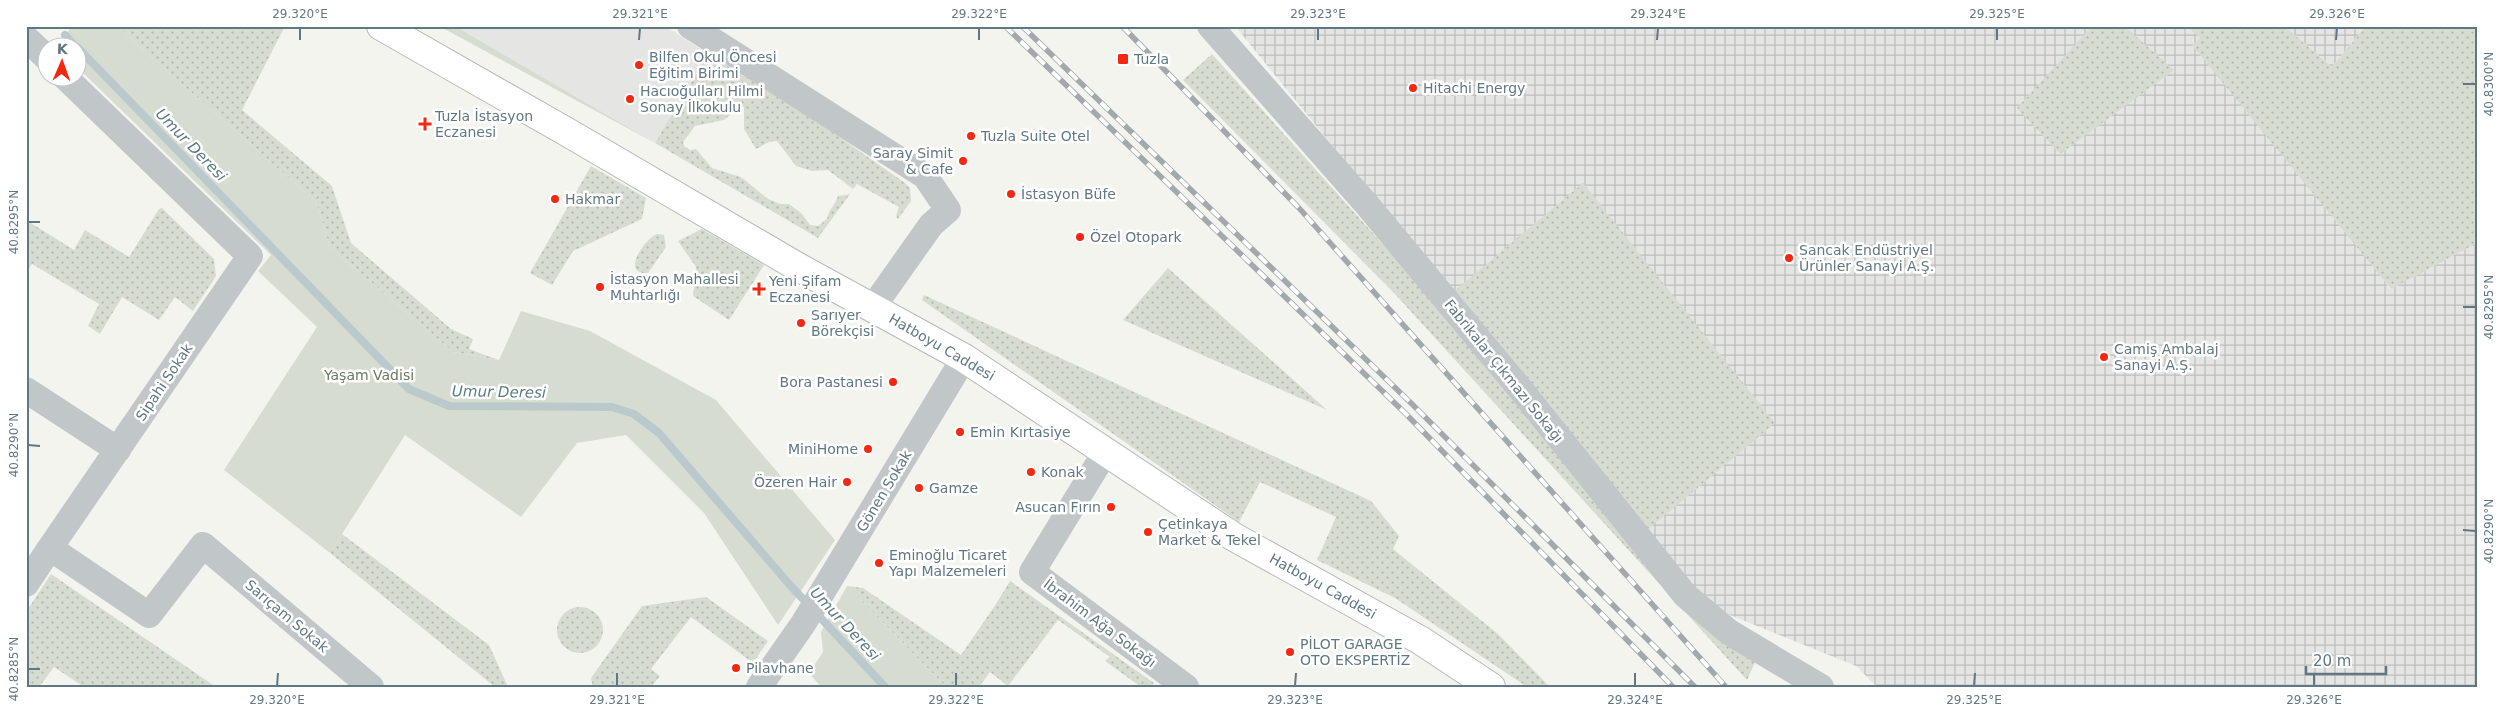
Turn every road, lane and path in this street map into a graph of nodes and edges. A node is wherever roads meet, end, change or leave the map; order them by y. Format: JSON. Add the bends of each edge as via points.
{"nodes":[{"id":1,"x":380,"y":26,"type":"edge"},
{"id":2,"x":690,"y":26,"type":"edge"},
{"id":3,"x":1210,"y":26,"type":"edge"},
{"id":4,"x":26,"y":38,"type":"edge"},
{"id":5,"x":38,"y":49,"type":"edge"},
{"id":6,"x":76,"y":88,"type":"edge"},
{"id":7,"x":873,"y":307,"type":"junction"},
{"id":8,"x":964,"y":358,"type":"junction"},
{"id":9,"x":26,"y":390,"type":"edge"},
{"id":10,"x":118,"y":450,"type":"junction"},
{"id":11,"x":1106,"y":451,"type":"junction"},
{"id":12,"x":50,"y":548,"type":"junction"},
{"id":13,"x":26,"y":584,"type":"edge"},
{"id":14,"x":371,"y":687,"type":"edge"},
{"id":15,"x":759,"y":687,"type":"edge"},
{"id":16,"x":1186,"y":687,"type":"edge"},
{"id":17,"x":1491,"y":687,"type":"edge"},
{"id":18,"x":1821,"y":687,"type":"edge"}],
"edges":[{"from":1,"to":7,"type":"main road","name":"Hatboyu Caddesi"},
{"from":2,"to":7,"type":"street","via":[[925,176],[948,210],[931,225]]},
{"from":3,"to":18,"type":"street","name":"Fabrikalar Çıkmazı Sokağı","via":[[1375,213],[1685,595],[1736,637]]},
{"from":4,"to":5,"type":"street"},
{"from":6,"to":10,"type":"street","name":"Sipahi Sokak","via":[[250,256]]},
{"from":7,"to":8,"type":"main road","name":"Hatboyu Caddesi"},
{"from":8,"to":11,"type":"main road","name":"Hatboyu Caddesi"},
{"from":8,"to":15,"type":"street","name":"Gönen Sokak","via":[[820,598]]},
{"from":9,"to":10,"type":"street"},
{"from":10,"to":12,"type":"street","name":"Sipahi Sokak"},
{"from":11,"to":16,"type":"street","name":"İbrahim Ağa Sokağı","via":[[1032,572]]},
{"from":11,"to":17,"type":"main road","name":"Hatboyu Caddesi","via":[[1234,537],[1420,640]]},
{"from":12,"to":13,"type":"street","name":"Sipahi Sokak"},
{"from":12,"to":14,"type":"street","name":"Sarıçam Sokak","via":[[149,615],[203,545]]}]}
